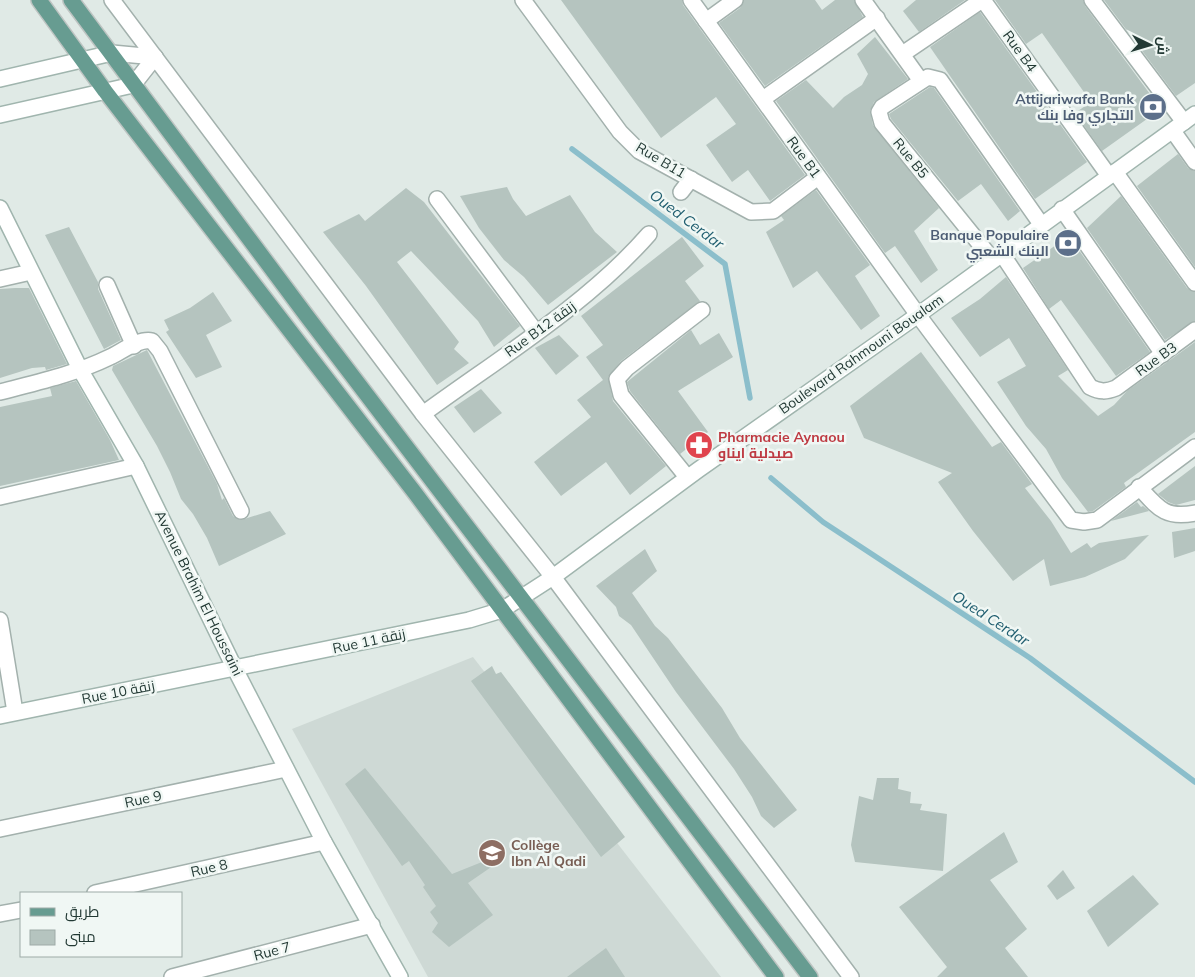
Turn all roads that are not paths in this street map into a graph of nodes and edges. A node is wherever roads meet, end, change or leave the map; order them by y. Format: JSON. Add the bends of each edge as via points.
{"nodes":[{"id":1,"x":39,"y":0,"type":"edge"},
{"id":2,"x":71,"y":0,"type":"edge"},
{"id":3,"x":112,"y":0,"type":"edge"},
{"id":4,"x":523,"y":0,"type":"edge"},
{"id":5,"x":690,"y":0,"type":"edge"},
{"id":6,"x":736,"y":0,"type":"edge"},
{"id":7,"x":863,"y":0,"type":"edge"},
{"id":8,"x":983,"y":0,"type":"edge"},
{"id":9,"x":1092,"y":0,"type":"edge"},
{"id":10,"x":877,"y":18,"type":"junction"},
{"id":11,"x":706,"y":22,"type":"junction"},
{"id":12,"x":112,"y":53,"type":"junction"},
{"id":13,"x":904,"y":53,"type":"junction"},
{"id":14,"x":155,"y":56,"type":"junction"},
{"id":15,"x":85,"y":61,"type":"junction"},
{"id":16,"x":0,"y":79,"type":"edge"},
{"id":17,"x":922,"y":81,"type":"junction"},
{"id":18,"x":133,"y":85,"type":"junction"},
{"id":19,"x":105,"y":91,"type":"junction"},
{"id":20,"x":763,"y":99,"type":"junction"},
{"id":21,"x":0,"y":114,"type":"edge"},
{"id":22,"x":1184,"y":122,"type":"edge"},
{"id":23,"x":1195,"y":162,"type":"edge"},
{"id":24,"x":1112,"y":174,"type":"junction"},
{"id":25,"x":818,"y":177,"type":"junction"},
{"id":26,"x":691,"y":179,"type":"junction"},
{"id":27,"x":681,"y":192,"type":"dead end"},
{"id":28,"x":437,"y":199,"type":"dead end"},
{"id":29,"x":0,"y":208,"type":"edge"},
{"id":30,"x":1062,"y":209,"type":"junction"},
{"id":31,"x":1041,"y":224,"type":"junction"},
{"id":32,"x":649,"y":234,"type":"dead end"},
{"id":33,"x":997,"y":257,"type":"junction"},
{"id":34,"x":31,"y":272,"type":"junction"},
{"id":35,"x":0,"y":279,"type":"edge"},
{"id":36,"x":1195,"y":283,"type":"edge"},
{"id":37,"x":106,"y":284,"type":"dead end"},
{"id":38,"x":702,"y":310,"type":"dead end"},
{"id":39,"x":918,"y":315,"type":"junction"},
{"id":40,"x":1195,"y":330,"type":"edge"},
{"id":41,"x":536,"y":332,"type":"junction"},
{"id":42,"x":134,"y":346,"type":"junction"},
{"id":43,"x":1163,"y":354,"type":"junction"},
{"id":44,"x":81,"y":371,"type":"junction"},
{"id":45,"x":1116,"y":388,"type":"joint"},
{"id":46,"x":0,"y":392,"type":"edge"},
{"id":47,"x":424,"y":414,"type":"junction"},
{"id":48,"x":1195,"y":447,"type":"edge"},
{"id":49,"x":136,"y":466,"type":"junction"},
{"id":50,"x":688,"y":478,"type":"junction"},
{"id":51,"x":1139,"y":487,"type":"junction"},
{"id":52,"x":0,"y":497,"type":"edge"},
{"id":53,"x":241,"y":511,"type":"dead end"},
{"id":54,"x":1195,"y":513,"type":"edge"},
{"id":55,"x":553,"y":577,"type":"junction"},
{"id":56,"x":522,"y":599,"type":"junction"},
{"id":57,"x":502,"y":610,"type":"junction"},
{"id":58,"x":0,"y":620,"type":"edge"},
{"id":59,"x":2,"y":643,"type":"edge"},
{"id":60,"x":235,"y":669,"type":"junction"},
{"id":61,"x":16,"y":712,"type":"junction"},
{"id":62,"x":0,"y":716,"type":"edge"},
{"id":63,"x":286,"y":769,"type":"junction"},
{"id":64,"x":0,"y":829,"type":"edge"},
{"id":65,"x":324,"y":842,"type":"junction"},
{"id":66,"x":99,"y":892,"type":"edge"},
{"id":67,"x":20,"y":910,"type":"edge"},
{"id":68,"x":0,"y":914,"type":"edge"},
{"id":69,"x":372,"y":925,"type":"junction"},
{"id":70,"x":172,"y":977,"type":"edge"},
{"id":71,"x":400,"y":977,"type":"edge"},
{"id":72,"x":776,"y":977,"type":"edge"},
{"id":73,"x":810,"y":977,"type":"edge"},
{"id":74,"x":851,"y":977,"type":"edge"}],
"edges":[{"from":1,"to":15,"type":"main road"},
{"from":2,"to":12,"type":"main road"},
{"from":3,"to":14,"type":"street"},
{"from":4,"to":26,"type":"street","name":"Rue B11","via":[[620,132],[639,150]]},
{"from":5,"to":11,"type":"street","name":"Rue B1"},
{"from":6,"to":11,"type":"street"},
{"from":7,"to":10,"type":"street"},
{"from":8,"to":13,"type":"street"},
{"from":8,"to":24,"type":"street","name":"Rue B4"},
{"from":9,"to":22,"type":"street"},
{"from":10,"to":13,"type":"street"},
{"from":10,"to":20,"type":"street"},
{"from":11,"to":20,"type":"street","name":"Rue B1"},
{"from":12,"to":14,"type":"street"},
{"from":12,"to":15,"type":"street"},
{"from":12,"to":18,"type":"main road"},
{"from":13,"to":17,"type":"street"},
{"from":14,"to":18,"type":"street"},
{"from":14,"to":47,"type":"street"},
{"from":15,"to":16,"type":"street"},
{"from":15,"to":19,"type":"main road"},
{"from":17,"to":31,"type":"street","name":"Rue B5","via":[[931,77],[940,80]]},
{"from":17,"to":33,"type":"street","name":"Rue B5","via":[[882,107],[880,117]]},
{"from":18,"to":19,"type":"street"},
{"from":18,"to":56,"type":"main road"},
{"from":19,"to":21,"type":"street"},
{"from":19,"to":57,"type":"main road"},
{"from":20,"to":25,"type":"street","name":"Rue B1"},
{"from":22,"to":23,"type":"street"},
{"from":22,"to":24,"type":"street","name":"Boulevard Rahmouni Boualam"},
{"from":24,"to":30,"type":"street","name":"Boulevard Rahmouni Boualam"},
{"from":24,"to":36,"type":"street","name":"Rue B4"},
{"from":25,"to":26,"type":"street","name":"Rue B11","via":[[773,211],[762,213],[751,212]]},
{"from":25,"to":39,"type":"street","name":"Rue B1"},
{"from":26,"to":27,"type":"street"},
{"from":28,"to":41,"type":"street"},
{"from":29,"to":34,"type":"street","name":"Avenue Brahim El Houssaini"},
{"from":30,"to":31,"type":"street","name":"Boulevard Rahmouni Boualam"},
{"from":30,"to":43,"type":"street"},
{"from":31,"to":33,"type":"street","name":"Boulevard Rahmouni Boualam"},
{"from":32,"to":41,"type":"street","name":"Rue B12 زنقة","via":[[630,256],[587,294]]},
{"from":33,"to":39,"type":"street","name":"Boulevard Rahmouni Boualam"},
{"from":33,"to":45,"type":"street","name":"Rue B5","via":[[1090,387],[1098,391]]},
{"from":34,"to":35,"type":"street"},
{"from":34,"to":44,"type":"street","name":"Avenue Brahim El Houssaini"},
{"from":37,"to":42,"type":"street"},
{"from":38,"to":50,"type":"street","via":[[617,379],[620,395]]},
{"from":39,"to":50,"type":"street","name":"Boulevard Rahmouni Boualam"},
{"from":39,"to":51,"type":"street","name":"Rue B1","via":[[1071,520],[1097,520]]},
{"from":40,"to":43,"type":"street","name":"Rue B3"},
{"from":41,"to":47,"type":"street","name":"Rue B12 زنقة"},
{"from":42,"to":44,"type":"street"},
{"from":42,"to":53,"type":"street","via":[[149,340],[155,343]]},
{"from":43,"to":45,"type":"street","name":"Rue B3"},
{"from":44,"to":46,"type":"street"},
{"from":44,"to":49,"type":"street","name":"Avenue Brahim El Houssaini"},
{"from":47,"to":55,"type":"street"},
{"from":48,"to":51,"type":"street"},
{"from":49,"to":52,"type":"street"},
{"from":49,"to":60,"type":"street","name":"Avenue Brahim El Houssaini"},
{"from":50,"to":55,"type":"street","name":"Boulevard Rahmouni Boualam"},
{"from":51,"to":54,"type":"street","via":[[1166,513]]},
{"from":55,"to":56,"type":"street","name":"Boulevard Rahmouni Boualam"},
{"from":55,"to":74,"type":"street"},
{"from":56,"to":57,"type":"street","name":"Boulevard Rahmouni Boualam"},
{"from":56,"to":73,"type":"main road"},
{"from":57,"to":60,"type":"street","name":"Rue 11 زنقة"},
{"from":57,"to":72,"type":"main road"},
{"from":58,"to":59,"type":"street"},
{"from":59,"to":61,"type":"street"},
{"from":60,"to":61,"type":"street","name":"Rue 10 زنقة"},
{"from":60,"to":63,"type":"street","name":"Avenue Brahim El Houssaini"},
{"from":61,"to":62,"type":"street","name":"Rue 10 زنقة"},
{"from":63,"to":64,"type":"street","name":"Rue 9"},
{"from":63,"to":65,"type":"street","name":"Avenue Brahim El Houssaini"},
{"from":65,"to":66,"type":"street","name":"Rue 8"},
{"from":65,"to":69,"type":"street","name":"Avenue Brahim El Houssaini"},
{"from":67,"to":68,"type":"street"},
{"from":69,"to":70,"type":"street","name":"Rue 7"},
{"from":69,"to":71,"type":"street","name":"Avenue Brahim El Houssaini"}]}
